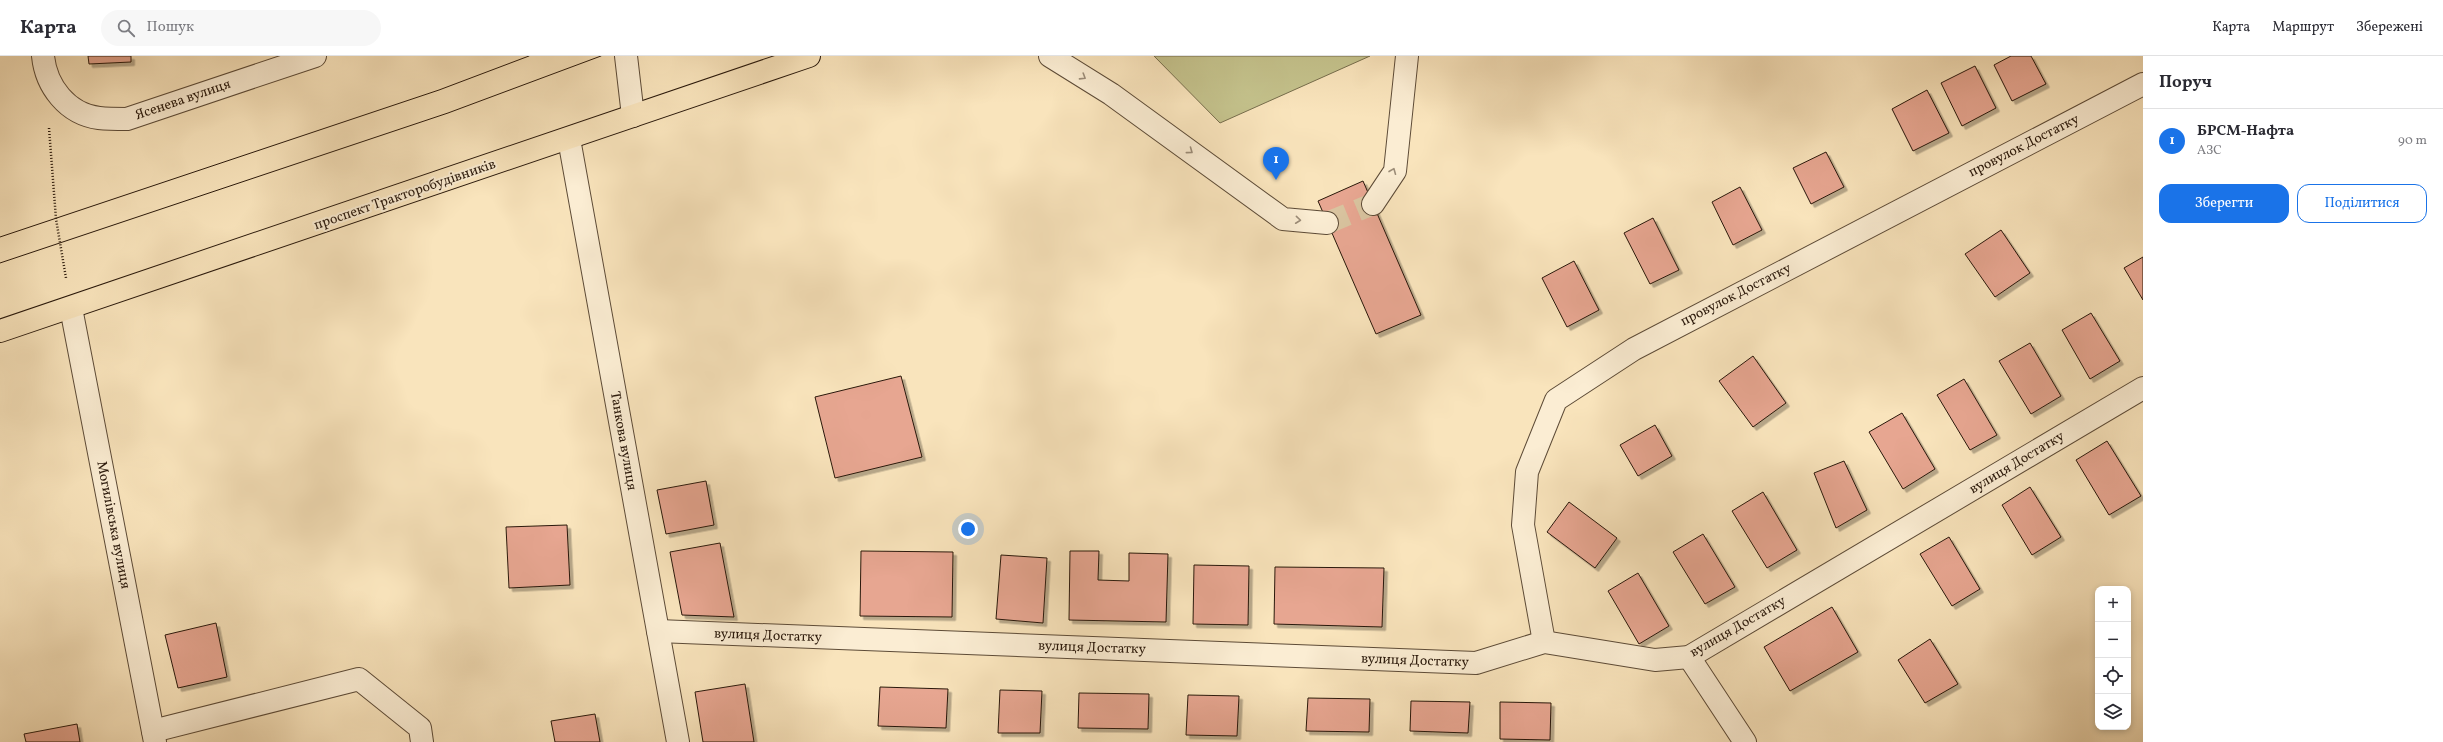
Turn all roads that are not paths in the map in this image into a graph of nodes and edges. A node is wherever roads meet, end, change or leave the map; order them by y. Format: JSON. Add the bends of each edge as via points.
{"nodes":[{"id":1,"x":315,"y":56,"type":"edge"},
{"id":2,"x":626,"y":56,"type":"edge"},
{"id":3,"x":810,"y":56,"type":"edge"},
{"id":4,"x":1050,"y":56,"type":"edge"},
{"id":5,"x":1407,"y":56,"type":"edge"},
{"id":6,"x":44,"y":64,"type":"edge"},
{"id":7,"x":2143,"y":84,"type":"edge"},
{"id":8,"x":633,"y":116,"type":"junction"},
{"id":9,"x":569,"y":139,"type":"junction"},
{"id":10,"x":1373,"y":204,"type":"tunnel mouth"},
{"id":11,"x":1327,"y":223,"type":"tunnel mouth"},
{"id":12,"x":71,"y":308,"type":"junction"},
{"id":13,"x":0,"y":332,"type":"edge"},
{"id":14,"x":2143,"y":388,"type":"edge"},
{"id":15,"x":658,"y":631,"type":"junction"},
{"id":16,"x":1544,"y":642,"type":"junction"},
{"id":17,"x":1689,"y":658,"type":"junction"},
{"id":18,"x":154,"y":736,"type":"edge"},
{"id":19,"x":422,"y":742,"type":"edge"},
{"id":20,"x":678,"y":742,"type":"edge"},
{"id":21,"x":1745,"y":742,"type":"edge"}],
"edges":[{"from":1,"to":6,"type":"street","name":"Ясенева вулиця","via":[[127,119],[98,118],[76,110],[58,96]]},
{"from":2,"to":8,"type":"street"},
{"from":3,"to":8,"type":"main road","name":"проспект Тракторобудівників"},
{"from":4,"to":11,"type":"street","one_way":true,"via":[[1111,94],[1283,219]]},
{"from":10,"to":5,"type":"street","one_way":true,"via":[[1395,171]]},
{"from":7,"to":16,"type":"street","name":"провулок Достатку","via":[[1634,349],[1556,400],[1527,472],[1523,525]]},
{"from":8,"to":9,"type":"main road","name":"проспект Тракторобудівників"},
{"from":9,"to":12,"type":"main road","name":"проспект Тракторобудівників"},
{"from":9,"to":15,"type":"street","name":"Танкова вулиця"},
{"from":12,"to":13,"type":"main road","name":"проспект Тракторобудівників"},
{"from":12,"to":18,"type":"street","name":"Могилівська вулиця"},
{"from":14,"to":17,"type":"street","name":"вулиця Достатку"},
{"from":15,"to":16,"type":"street","name":"вулиця Достатку","via":[[1476,663]]},
{"from":15,"to":20,"type":"street","name":"Танкова вулиця"},
{"from":16,"to":17,"type":"street","name":"вулиця Достатку","via":[[1655,660]]},
{"from":17,"to":21,"type":"street"},
{"from":18,"to":19,"type":"street","via":[[359,679],[420,728]]}]}
